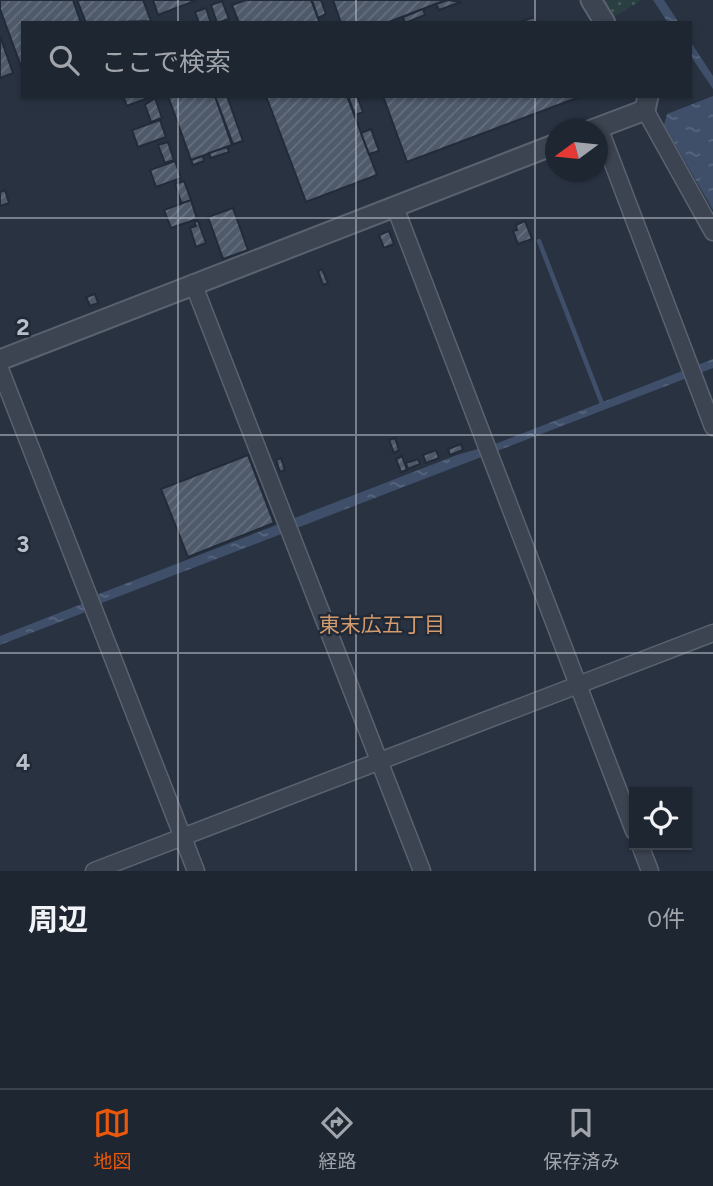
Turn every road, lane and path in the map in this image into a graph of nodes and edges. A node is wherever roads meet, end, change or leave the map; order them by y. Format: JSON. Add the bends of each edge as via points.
{"nodes":[{"id":1,"x":592,"y":0,"type":"edge"},
{"id":2,"x":604,"y":21,"type":"edge"},
{"id":3,"x":647,"y":103,"type":"edge"},
{"id":4,"x":608,"y":122,"type":"edge"},
{"id":5,"x":545,"y":148,"type":"edge"},
{"id":6,"x":608,"y":158,"type":"edge"},
{"id":7,"x":395,"y":207,"type":"junction"},
{"id":8,"x":713,"y":232,"type":"edge"},
{"id":9,"x":193,"y":283,"type":"junction"},
{"id":10,"x":0,"y":360,"type":"edge"},
{"id":11,"x":0,"y":369,"type":"edge"},
{"id":12,"x":713,"y":427,"type":"edge"},
{"id":13,"x":713,"y":633,"type":"edge"},
{"id":14,"x":578,"y":685,"type":"junction"},
{"id":15,"x":379,"y":760,"type":"junction"},
{"id":16,"x":629,"y":818,"type":"edge"},
{"id":17,"x":183,"y":836,"type":"junction"},
{"id":18,"x":642,"y":850,"type":"edge"},
{"id":19,"x":94,"y":871,"type":"edge"},
{"id":20,"x":196,"y":871,"type":"edge"},
{"id":21,"x":422,"y":871,"type":"edge"},
{"id":22,"x":650,"y":871,"type":"edge"}],
"edges":[{"from":1,"to":2,"type":"street"},
{"from":3,"to":4,"type":"street"},
{"from":3,"to":8,"type":"street"},
{"from":5,"to":7,"type":"street"},
{"from":6,"to":12,"type":"street"},
{"from":7,"to":9,"type":"street"},
{"from":7,"to":14,"type":"street"},
{"from":9,"to":10,"type":"street"},
{"from":9,"to":15,"type":"street"},
{"from":11,"to":17,"type":"street"},
{"from":13,"to":14,"type":"street"},
{"from":14,"to":15,"type":"street"},
{"from":14,"to":16,"type":"street"},
{"from":15,"to":17,"type":"street"},
{"from":15,"to":21,"type":"street"},
{"from":17,"to":19,"type":"street"},
{"from":17,"to":20,"type":"street"},
{"from":18,"to":22,"type":"street"}]}
